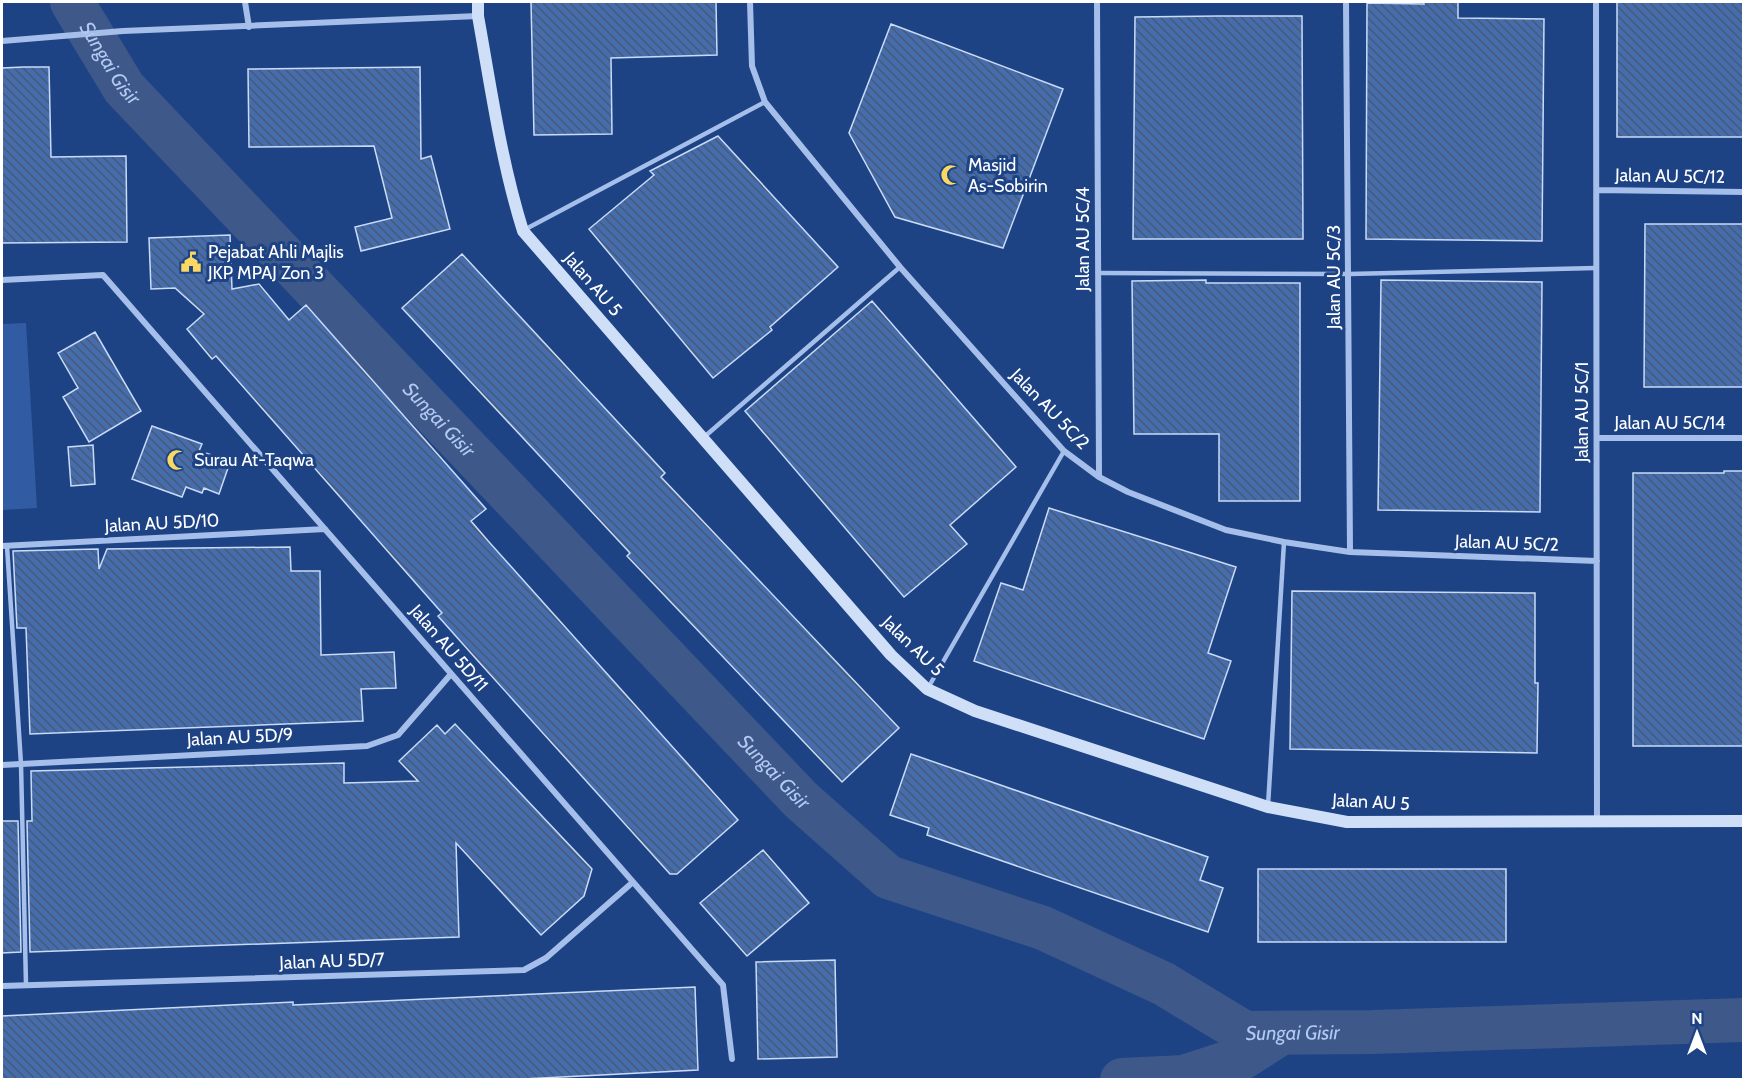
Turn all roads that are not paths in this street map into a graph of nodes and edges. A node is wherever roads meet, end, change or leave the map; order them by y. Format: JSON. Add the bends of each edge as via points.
{"nodes":[{"id":1,"x":245,"y":2,"type":"edge"},
{"id":2,"x":478,"y":2,"type":"edge"},
{"id":3,"x":750,"y":2,"type":"edge"},
{"id":4,"x":1097,"y":2,"type":"edge"},
{"id":5,"x":1346,"y":2,"type":"edge"},
{"id":6,"x":1596,"y":2,"type":"edge"},
{"id":7,"x":478,"y":16,"type":"junction"},
{"id":8,"x":249,"y":27,"type":"junction"},
{"id":9,"x":2,"y":40,"type":"edge"},
{"id":10,"x":765,"y":102,"type":"junction"},
{"id":11,"x":1597,"y":190,"type":"junction"},
{"id":12,"x":1743,"y":192,"type":"edge"},
{"id":13,"x":523,"y":231,"type":"junction"},
{"id":14,"x":900,"y":267,"type":"junction"},
{"id":15,"x":1596,"y":268,"type":"junction"},
{"id":16,"x":1098,"y":273,"type":"junction"},
{"id":17,"x":1349,"y":274,"type":"junction"},
{"id":18,"x":2,"y":280,"type":"edge"},
{"id":19,"x":703,"y":438,"type":"junction"},
{"id":20,"x":1597,"y":438,"type":"junction"},
{"id":21,"x":1743,"y":438,"type":"edge"},
{"id":22,"x":1064,"y":451,"type":"junction"},
{"id":23,"x":1099,"y":477,"type":"junction"},
{"id":24,"x":325,"y":529,"type":"junction"},
{"id":25,"x":1284,"y":542,"type":"junction"},
{"id":26,"x":4,"y":546,"type":"edge"},
{"id":27,"x":1350,"y":552,"type":"junction"},
{"id":28,"x":1597,"y":561,"type":"junction"},
{"id":29,"x":451,"y":674,"type":"junction"},
{"id":30,"x":927,"y":689,"type":"junction"},
{"id":31,"x":21,"y":764,"type":"junction"},
{"id":32,"x":2,"y":765,"type":"edge"},
{"id":33,"x":1268,"y":807,"type":"junction"},
{"id":34,"x":1743,"y":821,"type":"edge"},
{"id":35,"x":1597,"y":822,"type":"junction"},
{"id":36,"x":633,"y":882,"type":"junction"},
{"id":37,"x":26,"y":984,"type":"junction"},
{"id":38,"x":2,"y":986,"type":"edge"},
{"id":39,"x":732,"y":1059,"type":"dead end"}],
"edges":[{"from":1,"to":8,"type":"street"},
{"from":2,"to":7,"type":"main road","name":"Jalan AU 5"},
{"from":3,"to":10,"type":"street","name":"Jalan AU 5C/2","via":[[752,66]]},
{"from":4,"to":16,"type":"street","name":"Jalan AU 5C/4"},
{"from":5,"to":17,"type":"street","name":"Jalan AU 5C/3"},
{"from":6,"to":11,"type":"street","name":"Jalan AU 5C/1"},
{"from":7,"to":8,"type":"street"},
{"from":7,"to":13,"type":"main road","name":"Jalan AU 5","via":[[512,194]]},
{"from":8,"to":9,"type":"street"},
{"from":10,"to":13,"type":"lane"},
{"from":10,"to":14,"type":"street","name":"Jalan AU 5C/2"},
{"from":11,"to":12,"type":"street","name":"Jalan AU 5C/12"},
{"from":11,"to":15,"type":"street","name":"Jalan AU 5C/1"},
{"from":13,"to":19,"type":"main road","name":"Jalan AU 5"},
{"from":14,"to":19,"type":"lane"},
{"from":14,"to":22,"type":"street","name":"Jalan AU 5C/2"},
{"from":15,"to":17,"type":"lane"},
{"from":15,"to":20,"type":"street","name":"Jalan AU 5C/1"},
{"from":16,"to":17,"type":"lane"},
{"from":16,"to":23,"type":"street","name":"Jalan AU 5C/4"},
{"from":17,"to":27,"type":"street","name":"Jalan AU 5C/3"},
{"from":18,"to":24,"type":"street","name":"Jalan AU 5D/11","via":[[103,275]]},
{"from":19,"to":30,"type":"main road","name":"Jalan AU 5","via":[[891,655]]},
{"from":20,"to":21,"type":"street","name":"Jalan AU 5C/14"},
{"from":20,"to":28,"type":"street","name":"Jalan AU 5C/1"},
{"from":22,"to":23,"type":"street","name":"Jalan AU 5C/2"},
{"from":22,"to":30,"type":"lane"},
{"from":23,"to":25,"type":"street","name":"Jalan AU 5C/2","via":[[1226,530]]},
{"from":24,"to":26,"type":"street","name":"Jalan AU 5D/10"},
{"from":24,"to":29,"type":"street","name":"Jalan AU 5D/11"},
{"from":25,"to":27,"type":"street","name":"Jalan AU 5C/2"},
{"from":25,"to":33,"type":"lane"},
{"from":26,"to":31,"type":"lane"},
{"from":27,"to":28,"type":"street","name":"Jalan AU 5C/2"},
{"from":28,"to":35,"type":"street","name":"Jalan AU 5C/1"},
{"from":29,"to":31,"type":"street","name":"Jalan AU 5D/9","via":[[398,735],[367,746]]},
{"from":29,"to":36,"type":"street","name":"Jalan AU 5D/11"},
{"from":30,"to":33,"type":"main road","name":"Jalan AU 5","via":[[975,711]]},
{"from":31,"to":32,"type":"street","name":"Jalan AU 5D/9"},
{"from":31,"to":37,"type":"lane"},
{"from":33,"to":35,"type":"main road","name":"Jalan AU 5","via":[[1347,822]]},
{"from":34,"to":35,"type":"main road","name":"Jalan AU 5"},
{"from":36,"to":37,"type":"street","name":"Jalan AU 5D/7","via":[[546,958],[524,969]]},
{"from":36,"to":39,"type":"street","name":"Jalan AU 5D/11","via":[[723,985]]},
{"from":37,"to":38,"type":"street","name":"Jalan AU 5D/7"}]}
